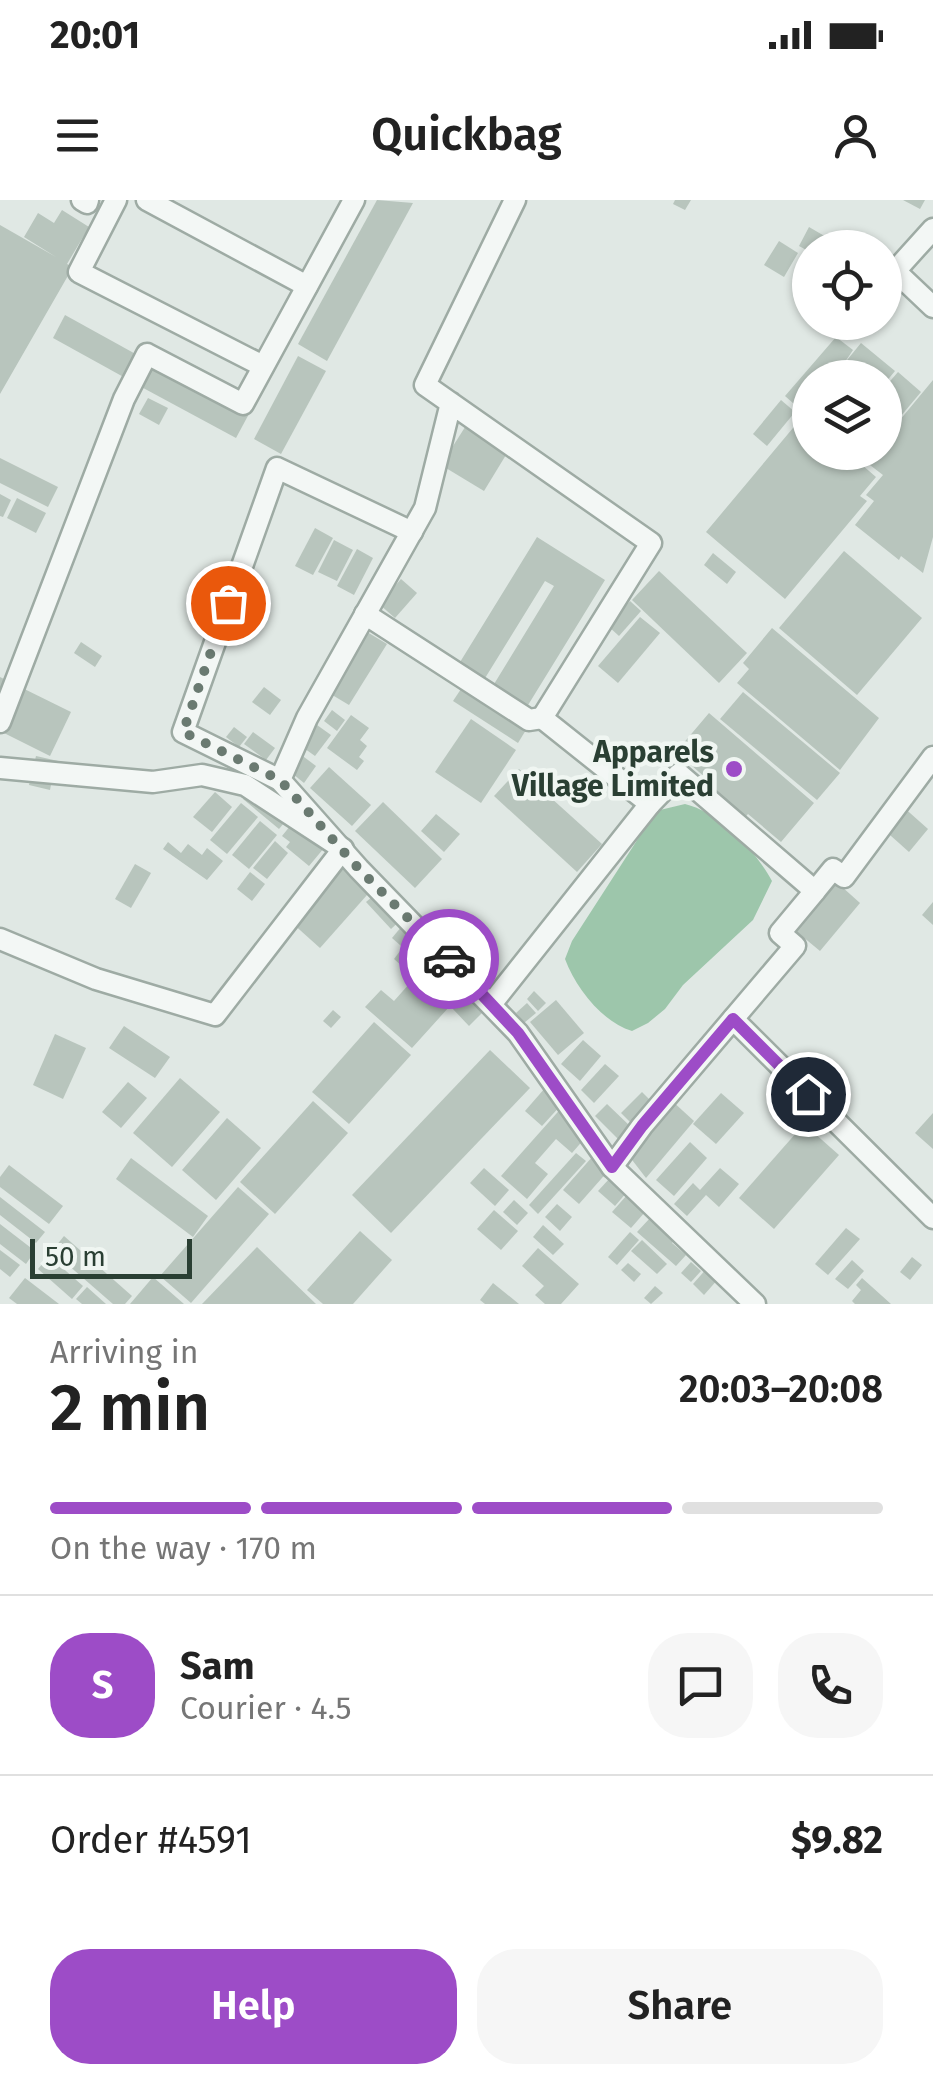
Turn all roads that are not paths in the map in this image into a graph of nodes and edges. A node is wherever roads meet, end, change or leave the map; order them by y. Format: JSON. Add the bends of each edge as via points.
{"nodes":[{"id":1,"x":116,"y":200,"type":"edge"},
{"id":2,"x":147,"y":200,"type":"edge"},
{"id":3,"x":354,"y":200,"type":"edge"},
{"id":4,"x":515,"y":200,"type":"edge"},
{"id":5,"x":933,"y":229,"type":"edge"},
{"id":6,"x":307,"y":286,"type":"junction"},
{"id":7,"x":933,"y":307,"type":"edge"},
{"id":8,"x":263,"y":366,"type":"junction"},
{"id":9,"x":452,"y":403,"type":"junction"},
{"id":10,"x":412,"y":532,"type":"junction"},
{"id":11,"x":366,"y":614,"type":"junction"},
{"id":12,"x":542,"y":718,"type":"junction"},
{"id":13,"x":0,"y":722,"type":"edge"},
{"id":14,"x":933,"y":757,"type":"edge"},
{"id":15,"x":0,"y":768,"type":"edge"},
{"id":16,"x":280,"y":780,"type":"junction"},
{"id":17,"x":650,"y":804,"type":"junction"},
{"id":18,"x":343,"y":849,"type":"junction"},
{"id":19,"x":815,"y":891,"type":"junction"},
{"id":20,"x":0,"y":939,"type":"edge"},
{"id":21,"x":492,"y":1003,"type":"junction"},
{"id":22,"x":733,"y":1019,"type":"junction"},
{"id":23,"x":612,"y":1167,"type":"junction"},
{"id":24,"x":933,"y":1218,"type":"edge"},
{"id":25,"x":755,"y":1304,"type":"edge"}],
"edges":[{"from":1,"to":8,"type":"street","via":[[79,272]]},
{"from":2,"to":6,"type":"street"},
{"from":3,"to":6,"type":"street"},
{"from":4,"to":9,"type":"street","via":[[425,384]]},
{"from":5,"to":7,"type":"street","via":[[895,270]]},
{"from":6,"to":8,"type":"street"},
{"from":8,"to":13,"type":"street","via":[[243,404],[148,354],[124,399]]},
{"from":9,"to":10,"type":"street","via":[[425,508]]},
{"from":9,"to":12,"type":"street","via":[[651,544]]},
{"from":10,"to":11,"type":"street"},
{"from":10,"to":16,"type":"street","via":[[278,468],[183,732]]},
{"from":11,"to":12,"type":"street","via":[[529,720]]},
{"from":11,"to":16,"type":"street"},
{"from":12,"to":17,"type":"street"},
{"from":14,"to":19,"type":"street","via":[[844,877],[833,869]]},
{"from":15,"to":18,"type":"street","via":[[153,782],[202,774],[245,785]]},
{"from":16,"to":18,"type":"street"},
{"from":17,"to":19,"type":"street","via":[[679,774]]},
{"from":17,"to":21,"type":"street"},
{"from":18,"to":20,"type":"street","via":[[215,1015],[96,979]]},
{"from":18,"to":21,"type":"street"},
{"from":19,"to":22,"type":"street","via":[[780,933],[794,946]]},
{"from":21,"to":23,"type":"street"},
{"from":22,"to":23,"type":"street"},
{"from":22,"to":24,"type":"street"},
{"from":23,"to":25,"type":"street"}]}
